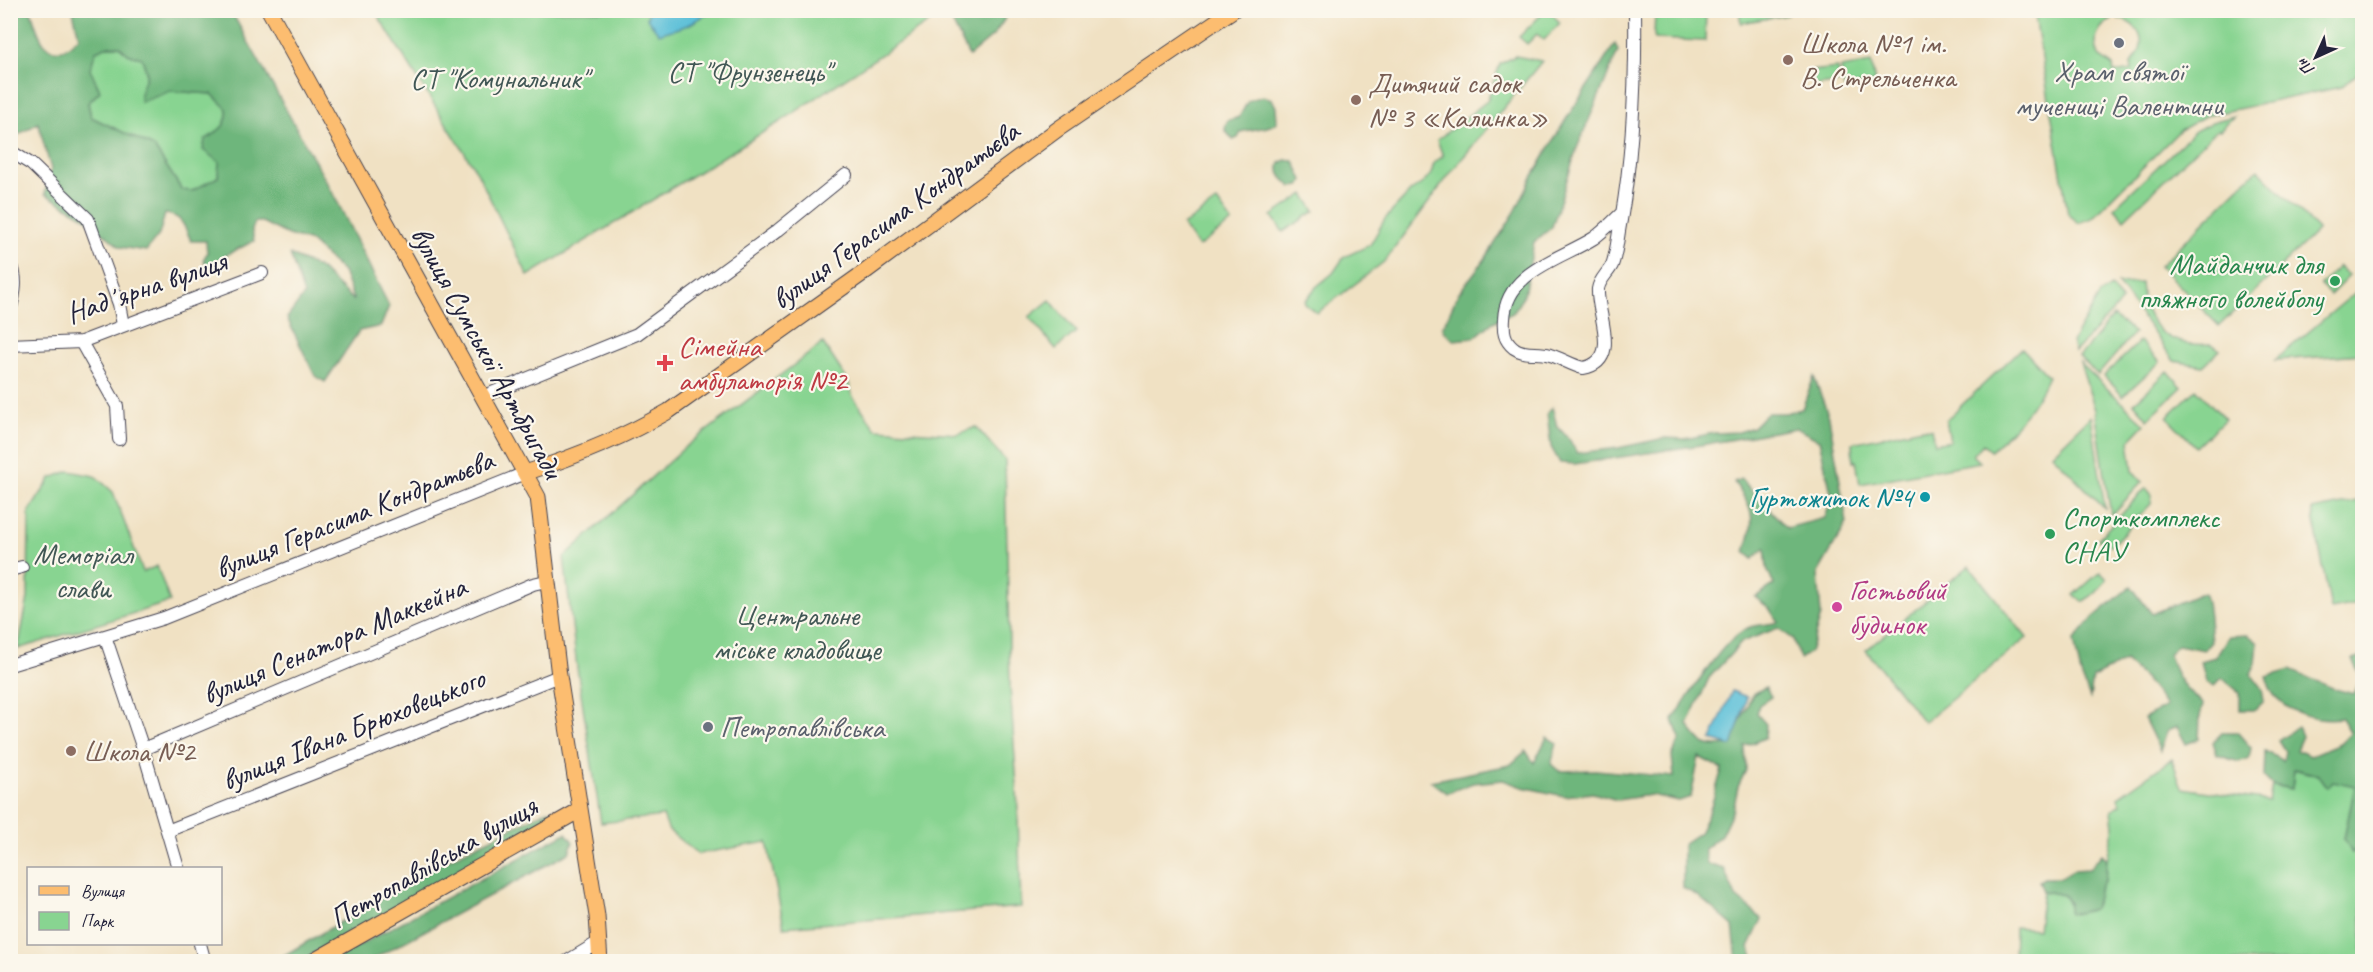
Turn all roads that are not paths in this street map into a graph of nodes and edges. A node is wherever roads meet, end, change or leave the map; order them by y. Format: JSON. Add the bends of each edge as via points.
{"nodes":[{"id":1,"x":268,"y":10,"type":"edge"},
{"id":2,"x":1233,"y":10,"type":"edge"},
{"id":3,"x":1635,"y":10,"type":"edge"},
{"id":4,"x":10,"y":151,"type":"edge"},
{"id":5,"x":846,"y":175,"type":"dead end"},
{"id":6,"x":1622,"y":213,"type":"junction"},
{"id":7,"x":10,"y":261,"type":"edge"},
{"id":8,"x":262,"y":273,"type":"dead end"},
{"id":9,"x":10,"y":311,"type":"edge"},
{"id":10,"x":123,"y":325,"type":"junction"},
{"id":11,"x":81,"y":342,"type":"junction"},
{"id":12,"x":10,"y":345,"type":"edge"},
{"id":13,"x":482,"y":397,"type":"junction"},
{"id":14,"x":119,"y":439,"type":"dead end"},
{"id":15,"x":525,"y":473,"type":"junction"},
{"id":16,"x":546,"y":581,"type":"junction"},
{"id":17,"x":105,"y":636,"type":"junction"},
{"id":18,"x":10,"y":665,"type":"edge"},
{"id":19,"x":559,"y":676,"type":"junction"},
{"id":20,"x":143,"y":749,"type":"junction"},
{"id":21,"x":580,"y":810,"type":"junction"},
{"id":22,"x":167,"y":831,"type":"junction"},
{"id":23,"x":178,"y":867,"type":"edge"},
{"id":24,"x":599,"y":942,"type":"junction"},
{"id":25,"x":200,"y":945,"type":"edge"},
{"id":26,"x":206,"y":962,"type":"edge"},
{"id":27,"x":312,"y":962,"type":"edge"},
{"id":28,"x":566,"y":962,"type":"edge"},
{"id":29,"x":600,"y":962,"type":"edge"}],
"edges":[{"from":1,"to":13,"type":"main road","name":"вулиця Сумської Артбригади"},
{"from":2,"to":15,"type":"main road","name":"вулиця Герасима Кондратьєва","via":[[1058,129],[866,272],[669,411],[564,461]]},
{"from":3,"to":6,"type":"street","via":[[1630,156]]},
{"from":4,"to":10,"type":"street","via":[[31,164],[88,219]]},
{"from":5,"to":13,"type":"street","via":[[637,334]]},
{"from":6,"to":6,"type":"street","via":[[1595,237],[1536,267],[1522,281],[1508,300],[1504,316],[1504,334],[1514,348],[1548,354],[1583,368],[1598,360],[1605,342],[1598,287],[1612,265]]},
{"from":7,"to":9,"type":"street","via":[[15,291]]},
{"from":8,"to":10,"type":"street","name":"Надʼярна вулиця"},
{"from":10,"to":11,"type":"street","name":"Надʼярна вулиця"},
{"from":11,"to":12,"type":"street","name":"Надʼярна вулиця"},
{"from":11,"to":14,"type":"street","via":[[117,406]]},
{"from":13,"to":15,"type":"main road","name":"вулиця Сумської Артбригади"},
{"from":15,"to":16,"type":"main road","name":"вулиця Сумської Артбригади","via":[[538,497]]},
{"from":15,"to":17,"type":"street","name":"вулиця Герасима Кондратьєва","via":[[237,590]]},
{"from":16,"to":19,"type":"main road","name":"вулиця Сумської Артбригади"},
{"from":16,"to":20,"type":"street","name":"вулиця Сенатора Маккейна"},
{"from":17,"to":18,"type":"street","name":"вулиця Герасима Кондратьєва"},
{"from":17,"to":20,"type":"street"},
{"from":19,"to":21,"type":"main road","name":"вулиця Сумської Артбригади"},
{"from":19,"to":22,"type":"street","name":"вулиця Івана Брюховецького"},
{"from":20,"to":22,"type":"street"},
{"from":21,"to":24,"type":"main road","name":"вулиця Сумської Артбригади"},
{"from":21,"to":27,"type":"main road","name":"Петропавлівська вулиця"},
{"from":22,"to":23,"type":"street"},
{"from":24,"to":28,"type":"street"},
{"from":24,"to":29,"type":"main road","name":"вулиця Сумської Артбригади"},
{"from":25,"to":26,"type":"street"}]}
